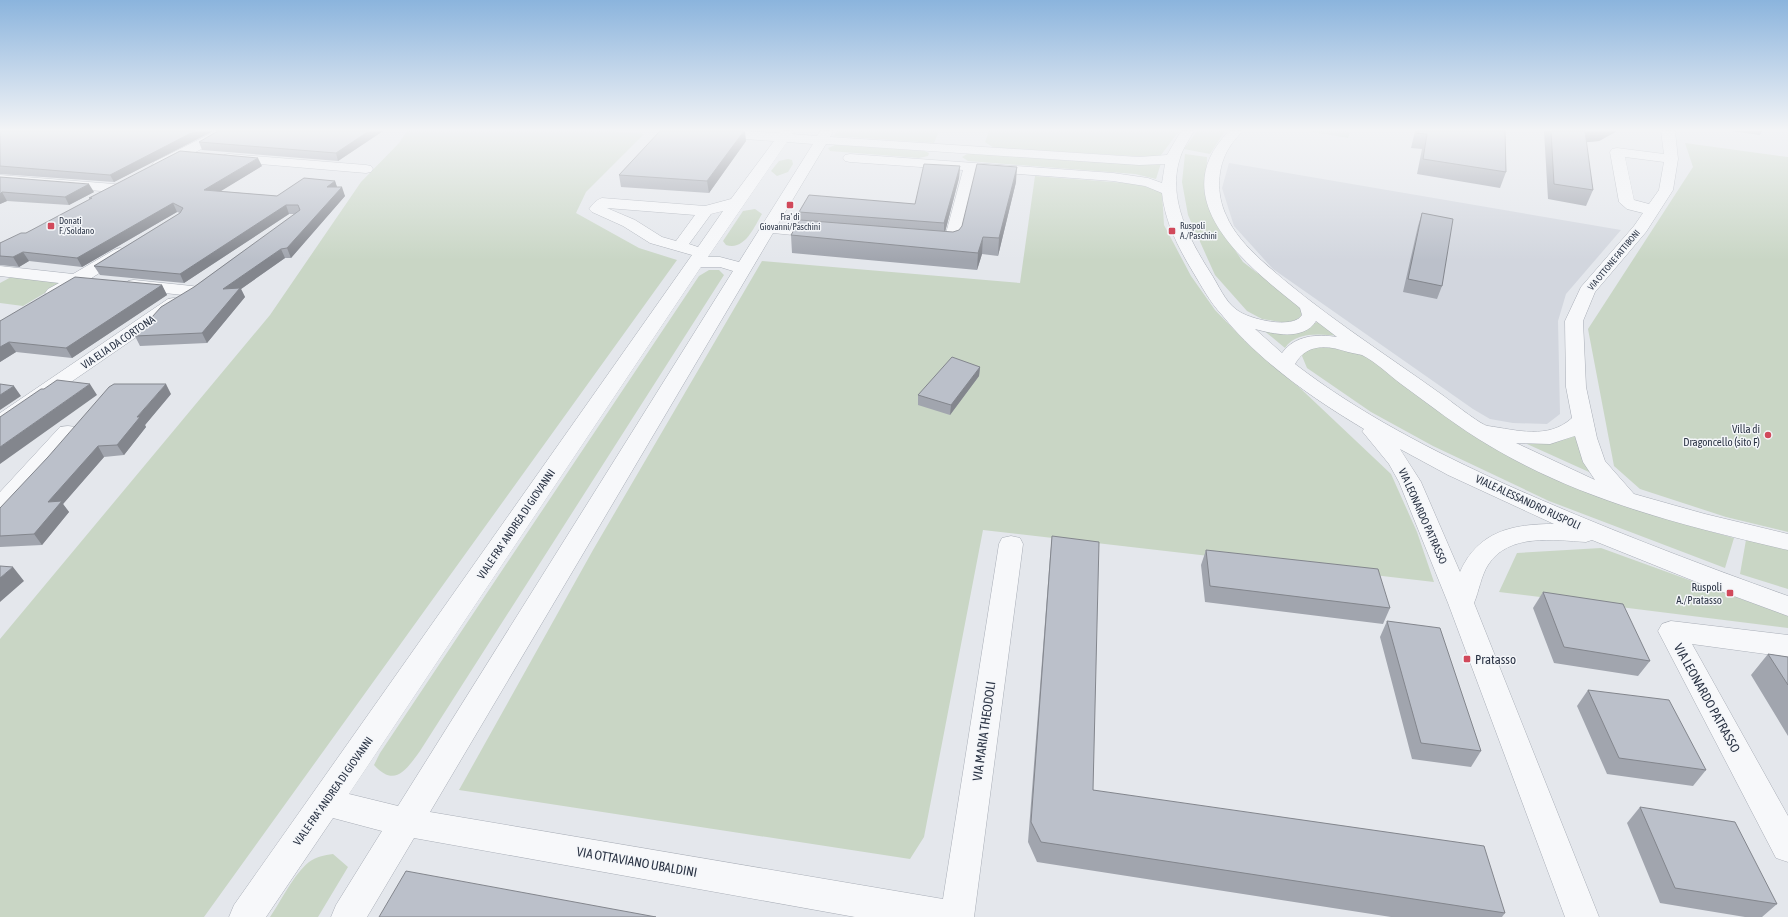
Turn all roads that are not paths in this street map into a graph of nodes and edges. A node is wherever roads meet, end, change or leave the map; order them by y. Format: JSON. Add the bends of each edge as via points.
{"nodes":[{"id":1,"x":772,"y":174,"type":"edge"},
{"id":2,"x":793,"y":174,"type":"edge"},
{"id":3,"x":969,"y":174,"type":"edge"},
{"id":4,"x":1067,"y":174,"type":"edge"},
{"id":5,"x":1171,"y":174,"type":"edge"},
{"id":6,"x":1213,"y":174,"type":"edge"},
{"id":7,"x":1622,"y":174,"type":"edge"},
{"id":8,"x":1668,"y":174,"type":"edge"},
{"id":9,"x":0,"y":179,"type":"edge"},
{"id":10,"x":127,"y":182,"type":"edge"},
{"id":11,"x":114,"y":188,"type":"junction"},
{"id":12,"x":1170,"y":191,"type":"junction"},
{"id":13,"x":94,"y":199,"type":"edge"},
{"id":14,"x":737,"y":202,"type":"junction"},
{"id":15,"x":1654,"y":210,"type":"junction"},
{"id":16,"x":706,"y":211,"type":"junction"},
{"id":17,"x":769,"y":228,"type":"junction"},
{"id":18,"x":840,"y":234,"type":"edge"},
{"id":19,"x":920,"y":240,"type":"edge"},
{"id":20,"x":131,"y":247,"type":"edge"},
{"id":21,"x":696,"y":251,"type":"junction"},
{"id":22,"x":749,"y":261,"type":"junction"},
{"id":23,"x":0,"y":271,"type":"edge"},
{"id":24,"x":77,"y":279,"type":"junction"},
{"id":25,"x":39,"y":302,"type":"edge"},
{"id":26,"x":1308,"y":306,"type":"junction"},
{"id":27,"x":1231,"y":314,"type":"junction"},
{"id":28,"x":1376,"y":357,"type":"junction"},
{"id":29,"x":1285,"y":365,"type":"junction"},
{"id":30,"x":1359,"y":418,"type":"junction"},
{"id":31,"x":1582,"y":419,"type":"junction"},
{"id":32,"x":0,"y":422,"type":"edge"},
{"id":33,"x":1480,"y":430,"type":"junction"},
{"id":34,"x":68,"y":432,"type":"edge"},
{"id":35,"x":1634,"y":502,"type":"junction"},
{"id":36,"x":0,"y":506,"type":"edge"},
{"id":37,"x":1599,"y":535,"type":"junction"},
{"id":38,"x":1788,"y":542,"type":"edge"},
{"id":39,"x":1011,"y":544,"type":"dead end"},
{"id":40,"x":1461,"y":603,"type":"junction"},
{"id":41,"x":1788,"y":606,"type":"edge"},
{"id":42,"x":1788,"y":646,"type":"edge"},
{"id":43,"x":325,"y":802,"type":"junction"},
{"id":44,"x":406,"y":822,"type":"junction"},
{"id":45,"x":1788,"y":847,"type":"edge"},
{"id":46,"x":246,"y":917,"type":"edge"},
{"id":47,"x":348,"y":917,"type":"edge"},
{"id":48,"x":950,"y":917,"type":"edge"},
{"id":49,"x":956,"y":917,"type":"edge"},
{"id":50,"x":1582,"y":917,"type":"edge"}],
"edges":[{"from":1,"to":14,"type":"street","name":"VIALE FRA' ANDREA DI GIOVANNI"},
{"from":2,"to":17,"type":"street"},
{"from":3,"to":19,"type":"street","via":[[952,243]]},
{"from":4,"to":12,"type":"street","via":[[1148,182]]},
{"from":5,"to":12,"type":"street","name":"VIALE ALESSANDRO RUSPOLI"},
{"from":6,"to":26,"type":"street","via":[[1212,195],[1217,214],[1233,238],[1252,260]]},
{"from":7,"to":15,"type":"street","via":[[1627,202],[1632,206]]},
{"from":8,"to":15,"type":"street","name":"VIA OTTONE FATTIBONI","via":[[1666,190]]},
{"from":9,"to":11,"type":"street"},
{"from":10,"to":11,"type":"street"},
{"from":11,"to":13,"type":"street"},
{"from":12,"to":27,"type":"street","name":"VIALE ALESSANDRO RUSPOLI","via":[[1174,216],[1189,251]]},
{"from":14,"to":16,"type":"street"},
{"from":14,"to":21,"type":"street","name":"VIALE FRA' ANDREA DI GIOVANNI"},
{"from":15,"to":31,"type":"street","name":"VIA OTTONE FATTIBONI","via":[[1587,291],[1574,321],[1576,387]]},
{"from":16,"to":21,"type":"street"},
{"from":16,"to":21,"type":"street","via":[[602,203],[597,209],[629,223],[656,240]]},
{"from":17,"to":18,"type":"street"},
{"from":17,"to":22,"type":"street"},
{"from":20,"to":24,"type":"street"},
{"from":21,"to":22,"type":"street","via":[[713,260],[731,264]]},
{"from":21,"to":43,"type":"street","name":"VIALE FRA' ANDREA DI GIOVANNI"},
{"from":22,"to":44,"type":"street"},
{"from":23,"to":24,"type":"street"},
{"from":24,"to":25,"type":"street"},
{"from":24,"to":32,"type":"street","name":"VIA ELIA DA CORTONA","via":[[199,286]]},
{"from":26,"to":27,"type":"street","via":[[1311,315],[1308,321],[1291,328],[1260,325]]},
{"from":26,"to":28,"type":"street"},
{"from":27,"to":29,"type":"street","name":"VIALE ALESSANDRO RUSPOLI"},
{"from":28,"to":29,"type":"street","via":[[1343,344],[1312,342],[1296,348]]},
{"from":28,"to":33,"type":"street"},
{"from":29,"to":30,"type":"street","name":"VIALE ALESSANDRO RUSPOLI"},
{"from":30,"to":37,"type":"street","name":"VIALE ALESSANDRO RUSPOLI","via":[[1482,482]]},
{"from":30,"to":40,"type":"street","name":"VIA LEONARDO PATRASSO","via":[[1390,450],[1404,471]]},
{"from":31,"to":33,"type":"street","via":[[1567,432],[1544,438]]},
{"from":31,"to":35,"type":"street","name":"VIA OTTONE FATTIBONI","via":[[1590,452],[1601,472],[1614,487]]},
{"from":33,"to":35,"type":"street","via":[[1554,471]]},
{"from":34,"to":36,"type":"street"},
{"from":35,"to":38,"type":"street"},
{"from":37,"to":40,"type":"street","via":[[1551,532],[1519,535],[1500,542],[1485,552],[1480,559]]},
{"from":37,"to":41,"type":"street","name":"VIALE ALESSANDRO RUSPOLI","via":[[1685,570]]},
{"from":39,"to":49,"type":"street","name":"VIA MARIA THEODOLI"},
{"from":40,"to":50,"type":"street","name":"VIA LEONARDO PATRASSO"},
{"from":42,"to":45,"type":"street","name":"VIA LEONARDO PATRASSO","via":[[1671,631]]},
{"from":43,"to":44,"type":"street","name":"VIA OTTAVIANO UBALDINI"},
{"from":43,"to":46,"type":"street","name":"VIALE FRA' ANDREA DI GIOVANNI"},
{"from":44,"to":47,"type":"street"},
{"from":44,"to":48,"type":"street","name":"VIA OTTAVIANO UBALDINI"}]}
